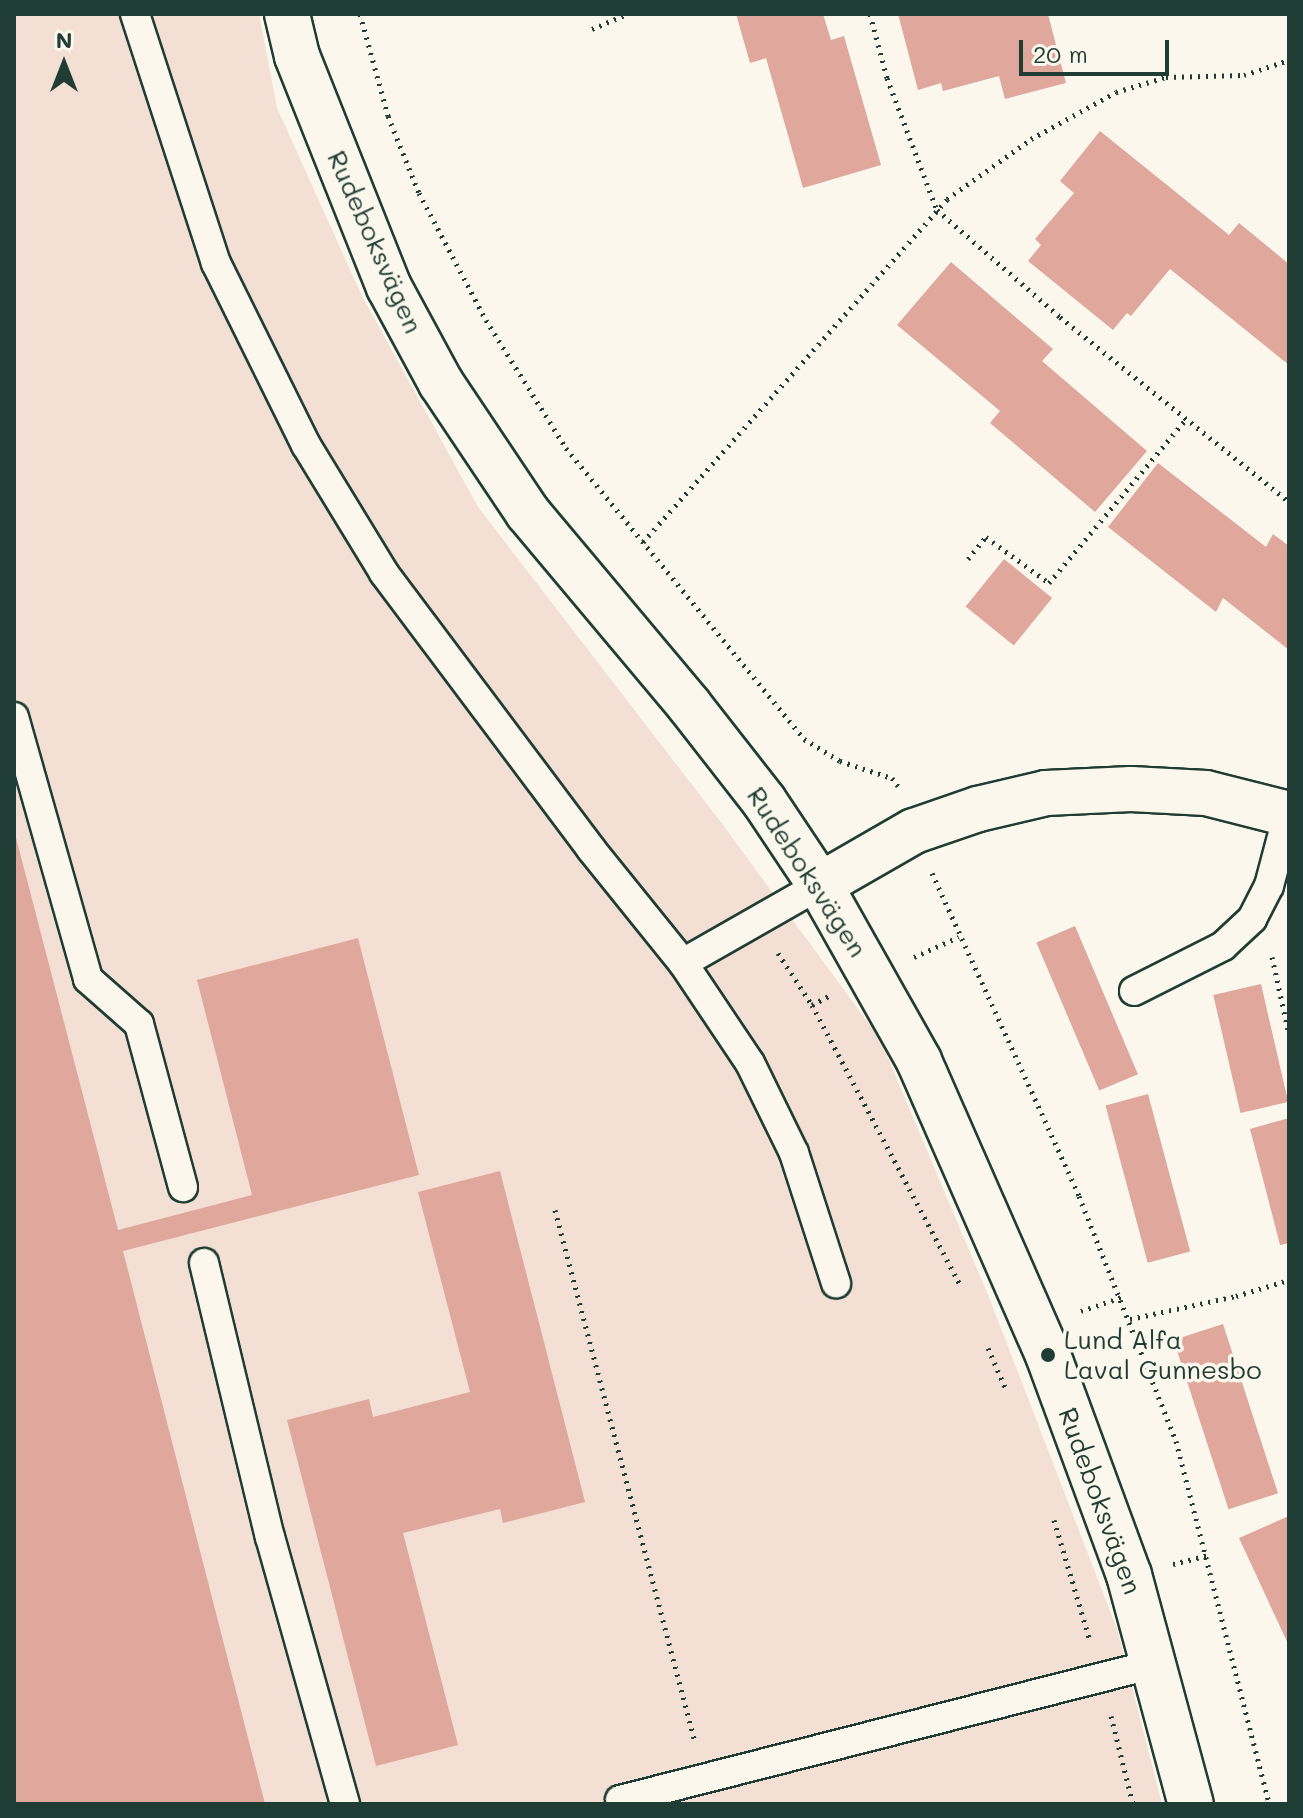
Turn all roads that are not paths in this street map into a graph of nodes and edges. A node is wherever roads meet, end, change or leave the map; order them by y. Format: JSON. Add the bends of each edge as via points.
{"nodes":[{"id":1,"x":135,"y":14,"type":"edge"},
{"id":2,"x":287,"y":14,"type":"edge"},
{"id":3,"x":14,"y":717,"type":"edge"},
{"id":4,"x":1289,"y":814,"type":"edge"},
{"id":5,"x":820,"y":885,"type":"junction"},
{"id":6,"x":683,"y":963,"type":"junction"},
{"id":7,"x":1134,"y":991,"type":"dead end"},
{"id":8,"x":183,"y":1187,"type":"dead end"},
{"id":9,"x":204,"y":1263,"type":"dead end"},
{"id":10,"x":836,"y":1283,"type":"dead end"},
{"id":11,"x":1154,"y":1664,"type":"junction"},
{"id":12,"x":620,"y":1800,"type":"dead end"},
{"id":13,"x":345,"y":1804,"type":"edge"},
{"id":14,"x":1191,"y":1804,"type":"edge"}],
"edges":[{"from":1,"to":6,"type":"lane","via":[[216,263],[306,445],[384,573]]},
{"from":2,"to":5,"type":"street","name":"Rudeboksvägen","via":[[297,56],[389,287],[441,383],[528,513],[689,705],[764,801]]},
{"from":3,"to":8,"type":"lane","via":[[88,979],[139,1024]]},
{"from":4,"to":5,"type":"street","via":[[1206,793],[1046,793],[914,831]]},
{"from":4,"to":7,"type":"lane","via":[[1269,886],[1252,919],[1223,946]]},
{"from":5,"to":6,"type":"lane"},
{"from":5,"to":11,"type":"street","name":"Rudeboksvägen","via":[[919,1061],[1048,1355],[1129,1575]]},
{"from":6,"to":10,"type":"lane","via":[[750,1063],[787,1140]]},
{"from":9,"to":13,"type":"lane","via":[[270,1537]]},
{"from":11,"to":12,"type":"lane"},
{"from":11,"to":14,"type":"street","name":"Rudeboksvägen"}]}
